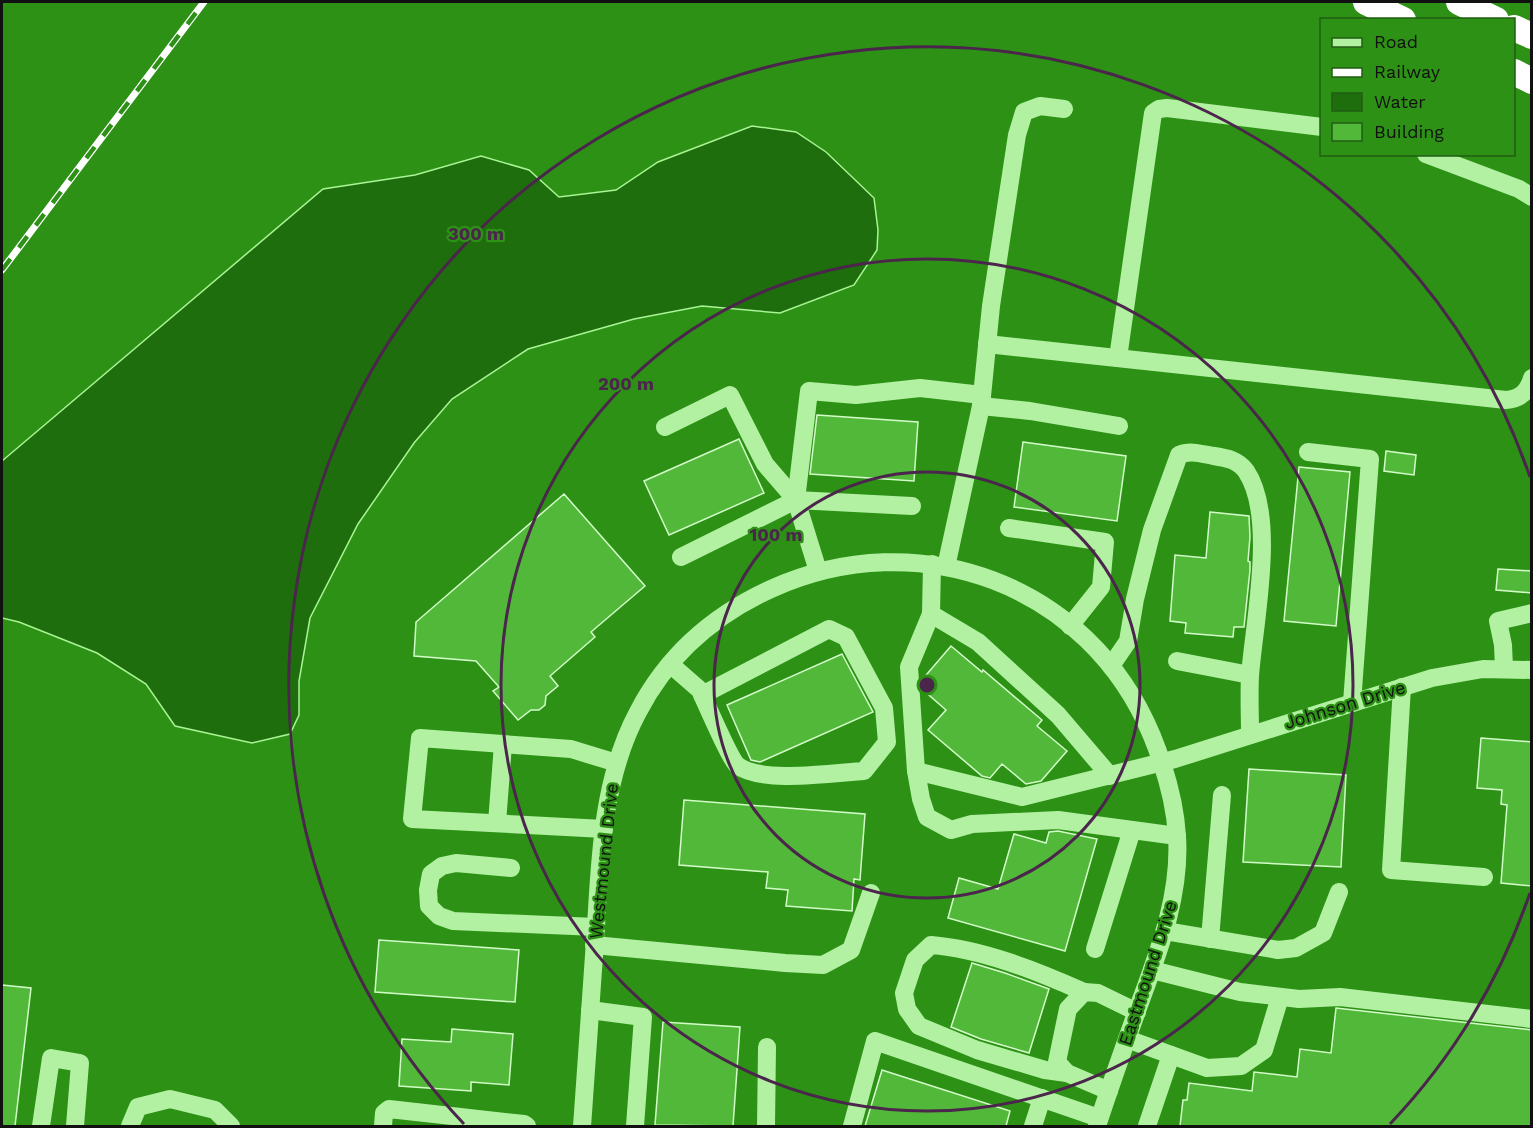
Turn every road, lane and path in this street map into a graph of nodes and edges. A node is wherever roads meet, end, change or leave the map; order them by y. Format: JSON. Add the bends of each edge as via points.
{"nodes":[{"id":1,"x":1366,"y":2,"type":"edge"},
{"id":2,"x":1459,"y":2,"type":"edge"},
{"id":3,"x":1399,"y":18,"type":"edge"},
{"id":4,"x":1492,"y":18,"type":"edge"},
{"id":5,"x":1515,"y":28,"type":"edge"},
{"id":6,"x":1532,"y":36,"type":"edge"},
{"id":7,"x":1515,"y":72,"type":"edge"},
{"id":8,"x":1532,"y":81,"type":"edge"},
{"id":9,"x":1064,"y":109,"type":"dead end"},
{"id":10,"x":1320,"y":127,"type":"edge"},
{"id":11,"x":1431,"y":156,"type":"edge"},
{"id":12,"x":1532,"y":197,"type":"edge"},
{"id":13,"x":987,"y":344,"type":"junction"},
{"id":14,"x":1118,"y":358,"type":"junction"},
{"id":15,"x":1532,"y":378,"type":"edge"},
{"id":16,"x":981,"y":401,"type":"junction"},
{"id":17,"x":1119,"y":426,"type":"dead end"},
{"id":18,"x":664,"y":427,"type":"dead end"},
{"id":19,"x":1308,"y":452,"type":"dead end"},
{"id":20,"x":796,"y":500,"type":"junction"},
{"id":21,"x":912,"y":506,"type":"dead end"},
{"id":22,"x":1009,"y":528,"type":"dead end"},
{"id":23,"x":681,"y":557,"type":"dead end"},
{"id":24,"x":939,"y":566,"type":"junction"},
{"id":25,"x":818,"y":570,"type":"junction"},
{"id":26,"x":1532,"y":613,"type":"edge"},
{"id":27,"x":931,"y":614,"type":"junction"},
{"id":28,"x":1070,"y":626,"type":"junction"},
{"id":29,"x":1177,"y":662,"type":"dead end"},
{"id":30,"x":670,"y":664,"type":"junction"},
{"id":31,"x":1111,"y":666,"type":"junction"},
{"id":32,"x":1504,"y":669,"type":"junction"},
{"id":33,"x":1532,"y":670,"type":"edge"},
{"id":34,"x":1250,"y":675,"type":"junction"},
{"id":35,"x":1402,"y":687,"type":"junction"},
{"id":36,"x":702,"y":695,"type":"junction"},
{"id":37,"x":1352,"y":703,"type":"junction"},
{"id":38,"x":1250,"y":735,"type":"junction"},
{"id":39,"x":503,"y":744,"type":"junction"},
{"id":40,"x":1162,"y":762,"type":"junction"},
{"id":41,"x":617,"y":763,"type":"junction"},
{"id":42,"x":916,"y":771,"type":"junction"},
{"id":43,"x":1110,"y":776,"type":"junction"},
{"id":44,"x":1222,"y":795,"type":"dead end"},
{"id":45,"x":497,"y":823,"type":"junction"},
{"id":46,"x":604,"y":830,"type":"junction"},
{"id":47,"x":1132,"y":830,"type":"junction"},
{"id":48,"x":1177,"y":836,"type":"junction"},
{"id":49,"x":511,"y":868,"type":"dead end"},
{"id":50,"x":1484,"y":877,"type":"dead end"},
{"id":51,"x":1339,"y":892,"type":"dead end"},
{"id":52,"x":871,"y":893,"type":"dead end"},
{"id":53,"x":596,"y":927,"type":"junction"},
{"id":54,"x":1165,"y":931,"type":"junction"},
{"id":55,"x":1210,"y":939,"type":"junction"},
{"id":56,"x":594,"y":945,"type":"junction"},
{"id":57,"x":1095,"y":949,"type":"dead end"},
{"id":58,"x":1152,"y":970,"type":"junction"},
{"id":59,"x":1084,"y":992,"type":"junction"},
{"id":60,"x":1280,"y":997,"type":"junction"},
{"id":61,"x":590,"y":1010,"type":"junction"},
{"id":62,"x":1137,"y":1012,"type":"junction"},
{"id":63,"x":1532,"y":1019,"type":"edge"},
{"id":64,"x":1127,"y":1039,"type":"junction"},
{"id":65,"x":767,"y":1047,"type":"dead end"},
{"id":66,"x":1171,"y":1055,"type":"junction"},
{"id":67,"x":1067,"y":1073,"type":"junction"},
{"id":68,"x":1109,"y":1091,"type":"junction"},
{"id":69,"x":1042,"y":1098,"type":"junction"},
{"id":70,"x":1098,"y":1122,"type":"edge"},
{"id":71,"x":41,"y":1126,"type":"edge"},
{"id":72,"x":75,"y":1126,"type":"edge"},
{"id":73,"x":130,"y":1126,"type":"edge"},
{"id":74,"x":231,"y":1126,"type":"edge"},
{"id":75,"x":382,"y":1126,"type":"edge"},
{"id":76,"x":527,"y":1126,"type":"edge"},
{"id":77,"x":582,"y":1126,"type":"edge"},
{"id":78,"x":635,"y":1126,"type":"edge"},
{"id":79,"x":766,"y":1126,"type":"edge"},
{"id":80,"x":852,"y":1126,"type":"edge"},
{"id":81,"x":1033,"y":1126,"type":"edge"},
{"id":82,"x":1147,"y":1126,"type":"edge"}],
"edges":[{"from":1,"to":3,"type":"highway"},
{"from":2,"to":4,"type":"highway"},
{"from":5,"to":6,"type":"highway"},
{"from":7,"to":8,"type":"highway"},
{"from":9,"to":13,"type":"street","via":[[1040,106],[1024,112],[1017,135]]},
{"from":10,"to":14,"type":"street","via":[[1167,108],[1153,113]]},
{"from":11,"to":12,"type":"street"},
{"from":13,"to":14,"type":"street"},
{"from":13,"to":16,"type":"street"},
{"from":14,"to":15,"type":"street","via":[[1506,400],[1524,394]]},
{"from":16,"to":17,"type":"street"},
{"from":16,"to":20,"type":"street","via":[[920,388],[856,395],[809,391]]},
{"from":16,"to":24,"type":"street"},
{"from":18,"to":20,"type":"street","via":[[729,395],[765,464]]},
{"from":19,"to":37,"type":"street","via":[[1370,459]]},
{"from":20,"to":21,"type":"street"},
{"from":20,"to":23,"type":"street"},
{"from":20,"to":25,"type":"street"},
{"from":22,"to":28,"type":"street","via":[[1105,542],[1101,586]]},
{"from":24,"to":25,"type":"street","name":"Westmound Drive","via":[[876,561]]},
{"from":24,"to":27,"type":"street"},
{"from":24,"to":28,"type":"street","name":"Eastmound Drive","via":[[1011,587]]},
{"from":25,"to":30,"type":"street","name":"Westmound Drive","via":[[731,610],[689,643]]},
{"from":26,"to":32,"type":"street","via":[[1498,621]]},
{"from":27,"to":42,"type":"street","via":[[909,667]]},
{"from":27,"to":43,"type":"street","via":[[978,642],[1058,715]]},
{"from":28,"to":31,"type":"street","name":"Eastmound Drive"},
{"from":29,"to":34,"type":"street"},
{"from":30,"to":36,"type":"street"},
{"from":30,"to":41,"type":"street","name":"Westmound Drive","via":[[637,713]]},
{"from":31,"to":34,"type":"street","via":[[1128,641],[1152,530],[1179,455],[1187,451],[1234,459],[1246,471],[1255,491],[1260,514],[1261,568]]},
{"from":31,"to":40,"type":"street","name":"Eastmound Drive","via":[[1134,698]]},
{"from":32,"to":33,"type":"street","name":"Johnson Drive"},
{"from":32,"to":35,"type":"street","name":"Johnson Drive","via":[[1461,672]]},
{"from":34,"to":38,"type":"street"},
{"from":35,"to":37,"type":"street","name":"Johnson Drive"},
{"from":35,"to":50,"type":"street","via":[[1391,870]]},
{"from":36,"to":36,"type":"street","via":[[735,764],[750,773],[772,776],[864,771],[887,742],[884,708],[846,637],[829,629]]},
{"from":37,"to":38,"type":"street","name":"Johnson Drive"},
{"from":38,"to":40,"type":"street","name":"Johnson Drive"},
{"from":39,"to":41,"type":"street","via":[[571,749]]},
{"from":39,"to":45,"type":"street"},
{"from":39,"to":45,"type":"street","via":[[420,738],[412,819]]},
{"from":40,"to":43,"type":"street","name":"Johnson Drive"},
{"from":40,"to":48,"type":"street","name":"Eastmound Drive"},
{"from":41,"to":46,"type":"street","name":"Westmound Drive"},
{"from":42,"to":43,"type":"street","name":"Johnson Drive","via":[[1022,797]]},
{"from":42,"to":47,"type":"street","via":[[927,817],[951,830],[972,824],[1058,820]]},
{"from":44,"to":55,"type":"street"},
{"from":45,"to":46,"type":"street"},
{"from":46,"to":53,"type":"street","name":"Westmound Drive"},
{"from":47,"to":48,"type":"street"},
{"from":47,"to":57,"type":"street"},
{"from":48,"to":54,"type":"street","name":"Eastmound Drive","via":[[1178,858]]},
{"from":49,"to":53,"type":"street","via":[[456,863],[442,866],[431,874],[429,906],[439,916],[453,921]]},
{"from":51,"to":55,"type":"street","via":[[1323,933],[1296,948],[1278,950]]},
{"from":52,"to":56,"type":"street","via":[[851,950],[823,965]]},
{"from":53,"to":56,"type":"street","name":"Westmound Drive"},
{"from":54,"to":55,"type":"street"},
{"from":54,"to":58,"type":"street","name":"Eastmound Drive"},
{"from":56,"to":61,"type":"street","name":"Westmound Drive"},
{"from":58,"to":60,"type":"street","via":[[1239,992]]},
{"from":58,"to":62,"type":"street","name":"Eastmound Drive"},
{"from":59,"to":62,"type":"street","via":[[1098,993]]},
{"from":59,"to":67,"type":"street","via":[[1068,1009],[1059,1051],[1057,1062]]},
{"from":59,"to":67,"type":"street","via":[[958,947],[931,945],[915,960],[904,993],[919,1026],[977,1050]]},
{"from":60,"to":63,"type":"street","via":[[1340,997]]},
{"from":60,"to":66,"type":"street","via":[[1264,1050],[1241,1066],[1207,1068]]},
{"from":61,"to":77,"type":"street","name":"Westmound Drive"},
{"from":61,"to":78,"type":"street","via":[[643,1017]]},
{"from":62,"to":64,"type":"street","name":"Eastmound Drive"},
{"from":64,"to":66,"type":"street"},
{"from":64,"to":68,"type":"street","name":"Eastmound Drive"},
{"from":65,"to":79,"type":"street"},
{"from":66,"to":82,"type":"street"},
{"from":67,"to":68,"type":"street"},
{"from":68,"to":70,"type":"street","name":"Eastmound Drive"},
{"from":69,"to":70,"type":"street"},
{"from":69,"to":80,"type":"street","via":[[875,1041]]},
{"from":69,"to":81,"type":"street"},
{"from":71,"to":72,"type":"street","via":[[51,1058],[80,1063]]},
{"from":73,"to":74,"type":"street","via":[[138,1107],[170,1099],[215,1110]]},
{"from":75,"to":76,"type":"street","via":[[384,1113],[389,1109]]}]}
